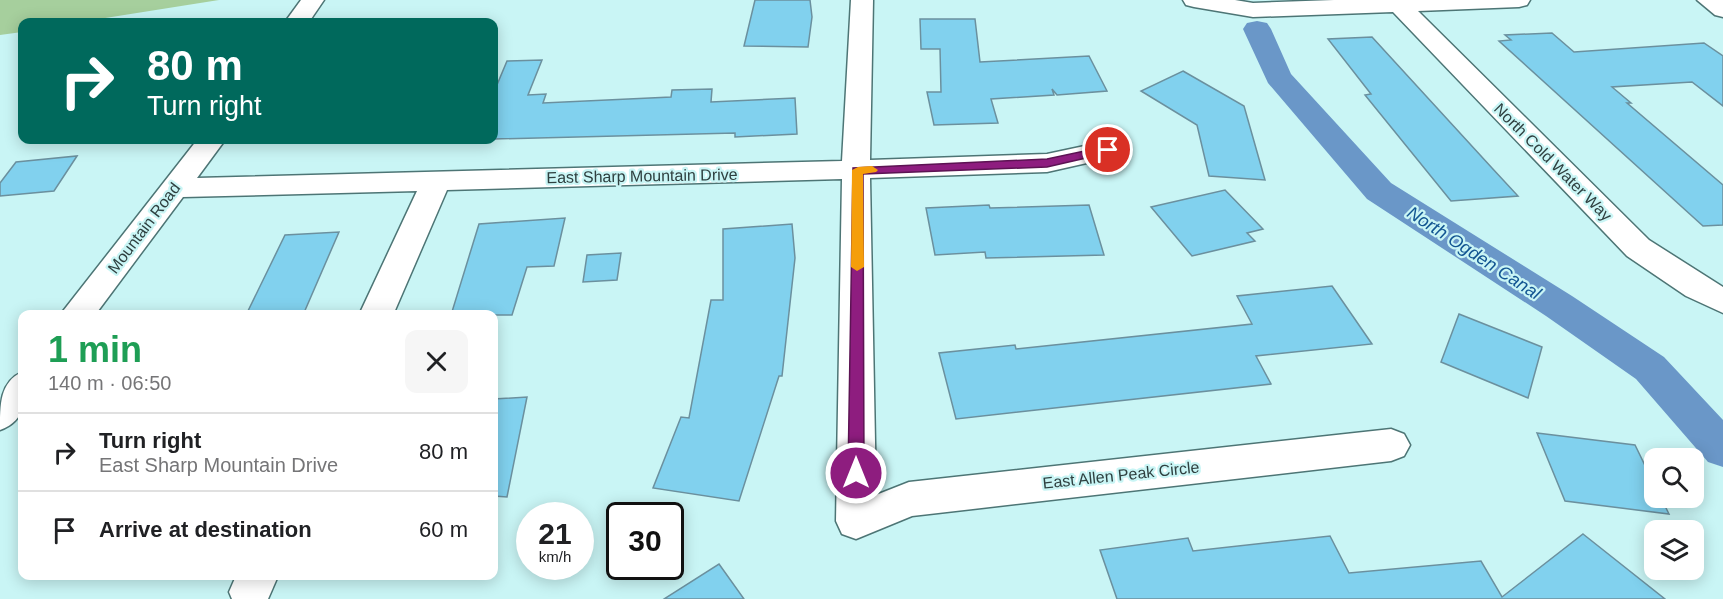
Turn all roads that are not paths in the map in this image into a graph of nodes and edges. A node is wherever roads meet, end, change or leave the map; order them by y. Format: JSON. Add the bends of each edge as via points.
{"nodes":[{"id":1,"x":313,"y":0,"type":"edge"},
{"id":2,"x":862,"y":0,"type":"edge"},
{"id":3,"x":1194,"y":0,"type":"edge"},
{"id":4,"x":1519,"y":0,"type":"edge"},
{"id":5,"x":1708,"y":0,"type":"edge"},
{"id":6,"x":1398,"y":5,"type":"junction"},
{"id":7,"x":1723,"y":10,"type":"edge"},
{"id":8,"x":300,"y":18,"type":"edge"},
{"id":9,"x":208,"y":144,"type":"edge"},
{"id":10,"x":1108,"y":150,"type":"dead end"},
{"id":11,"x":858,"y":170,"type":"junction"},
{"id":12,"x":436,"y":181,"type":"junction"},
{"id":13,"x":175,"y":189,"type":"junction"},
{"id":14,"x":1723,"y":301,"type":"edge"},
{"id":15,"x":81,"y":310,"type":"edge"},
{"id":16,"x":377,"y":310,"type":"edge"},
{"id":17,"x":18,"y":391,"type":"edge"},
{"id":18,"x":0,"y":415,"type":"edge"},
{"id":19,"x":1391,"y":445,"type":"dead end"}],
"edges":[{"from":1,"to":8,"type":"street"},
{"from":2,"to":11,"type":"street"},
{"from":3,"to":6,"type":"street","via":[[1253,10]]},
{"from":4,"to":6,"type":"street"},
{"from":5,"to":7,"type":"street"},
{"from":6,"to":14,"type":"street","name":"North Cold Water Way","via":[[1638,248]]},
{"from":9,"to":13,"type":"street","name":"Mountain Road"},
{"from":10,"to":11,"type":"street","name":"East Sharp Mountain Drive","via":[[1047,163]]},
{"from":11,"to":12,"type":"street","name":"East Sharp Mountain Drive"},
{"from":11,"to":19,"type":"street","name":"East Allen Peak Circle","via":[[856,521],[909,499]]},
{"from":12,"to":13,"type":"street","name":"East Sharp Mountain Drive"},
{"from":12,"to":16,"type":"street"},
{"from":13,"to":15,"type":"street","name":"Mountain Road"},
{"from":17,"to":18,"type":"street"}]}
